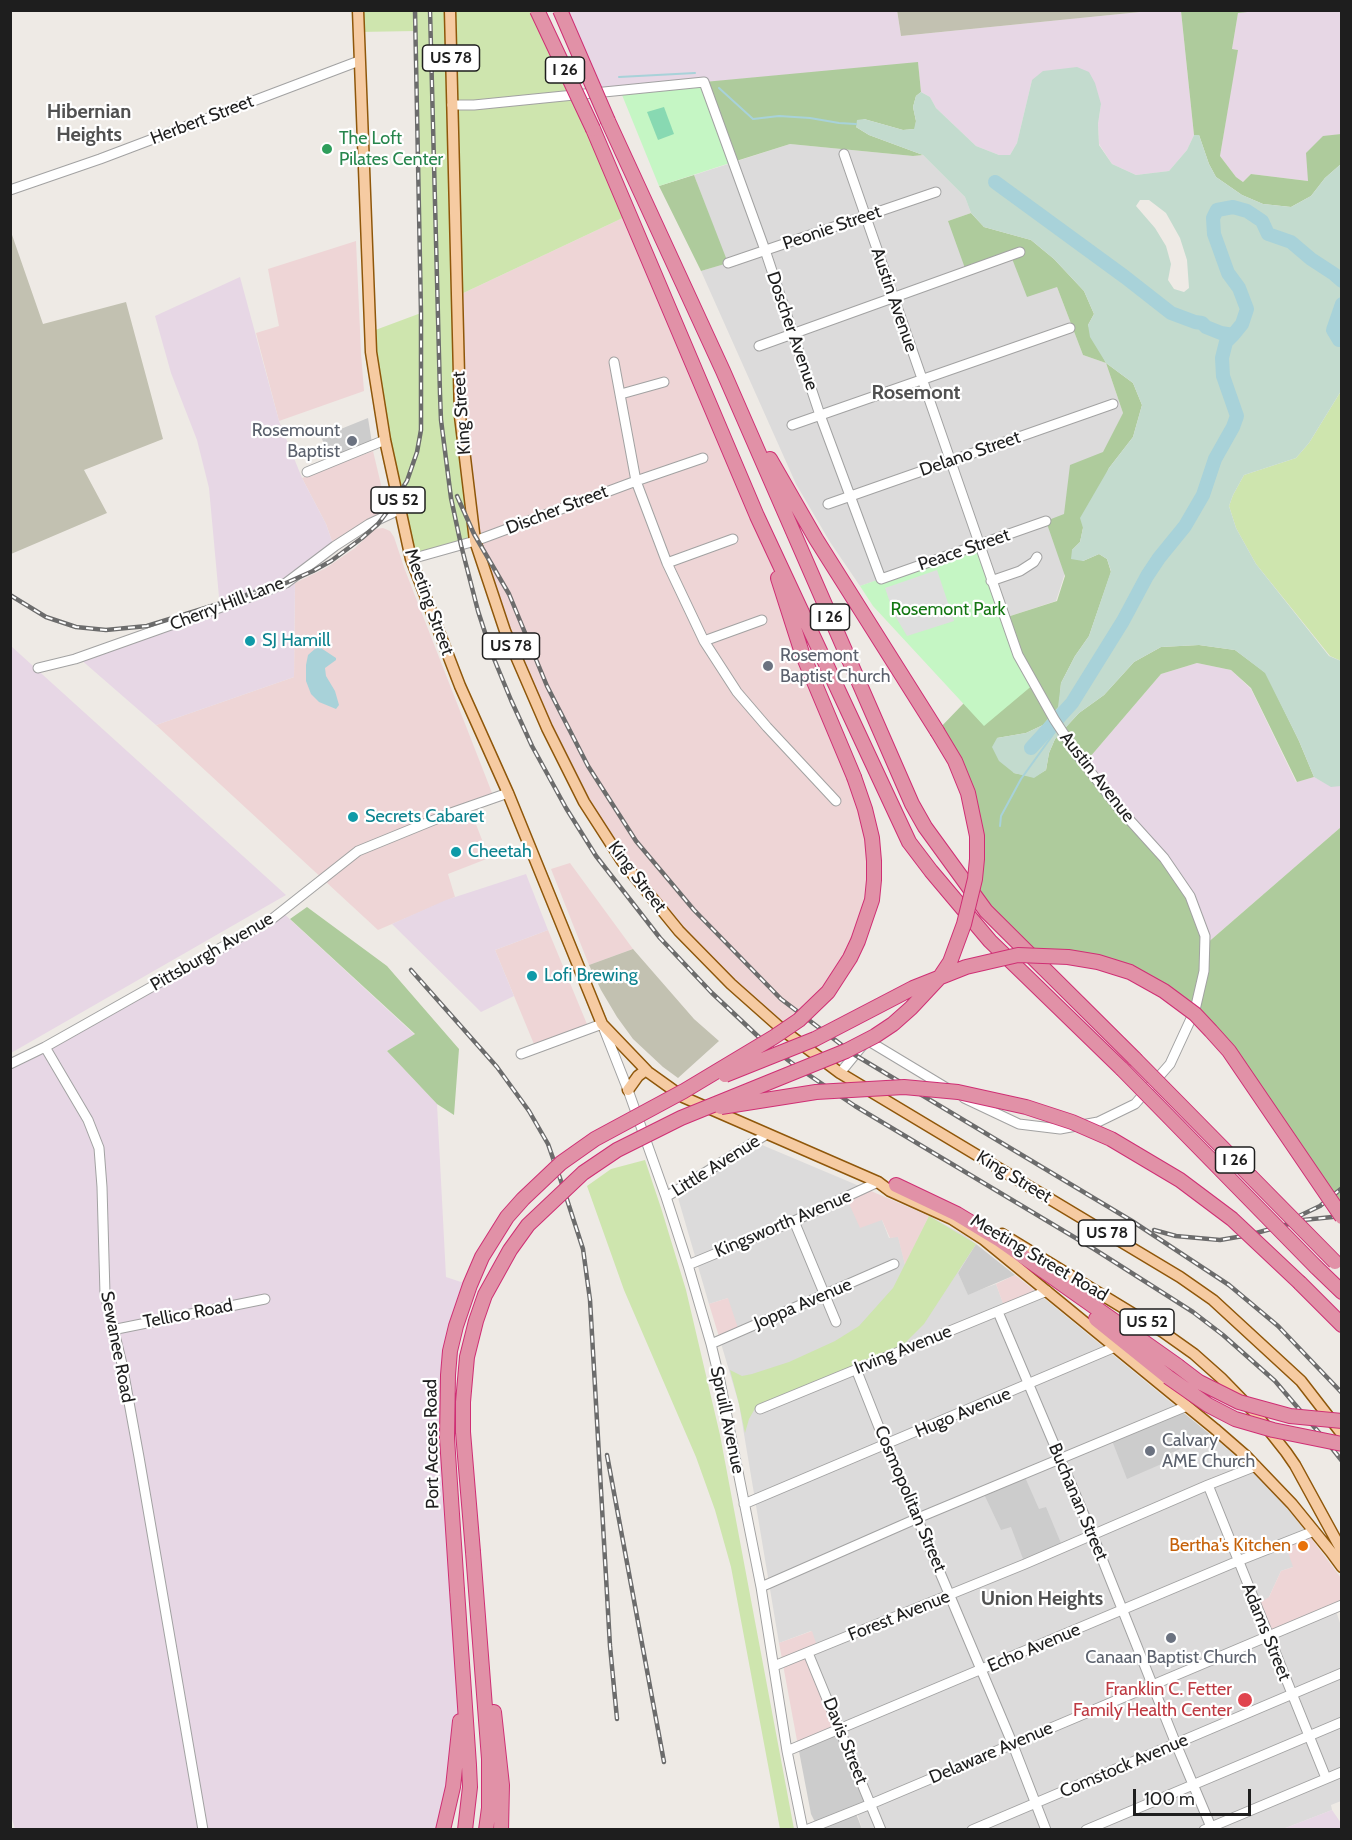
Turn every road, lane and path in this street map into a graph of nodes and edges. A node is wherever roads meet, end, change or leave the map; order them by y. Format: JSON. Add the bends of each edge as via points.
{"nodes":[{"id":1,"x":358,"y":10,"type":"edge"},
{"id":2,"x":450,"y":10,"type":"edge"},
{"id":3,"x":537,"y":10,"type":"edge"},
{"id":4,"x":560,"y":10,"type":"edge"},
{"id":5,"x":359,"y":61,"type":"junction"},
{"id":6,"x":452,"y":105,"type":"junction"},
{"id":7,"x":844,"y":154,"type":"dead end"},
{"id":8,"x":10,"y":190,"type":"edge"},
{"id":9,"x":936,"y":192,"type":"dead end"},
{"id":10,"x":865,"y":216,"type":"junction"},
{"id":11,"x":765,"y":250,"type":"junction"},
{"id":12,"x":1020,"y":252,"type":"dead end"},
{"id":13,"x":728,"y":263,"type":"dead end"},
{"id":14,"x":893,"y":298,"type":"junction"},
{"id":15,"x":1070,"y":328,"type":"dead end"},
{"id":16,"x":794,"y":333,"type":"junction"},
{"id":17,"x":759,"y":346,"type":"dead end"},
{"id":18,"x":614,"y":362,"type":"dead end"},
{"id":19,"x":723,"y":371,"type":"junction"},
{"id":20,"x":921,"y":380,"type":"junction"},
{"id":21,"x":664,"y":382,"type":"dead end"},
{"id":22,"x":621,"y":394,"type":"junction"},
{"id":23,"x":1113,"y":404,"type":"dead end"},
{"id":24,"x":820,"y":415,"type":"junction"},
{"id":25,"x":792,"y":425,"type":"dead end"},
{"id":26,"x":385,"y":440,"type":"junction"},
{"id":27,"x":703,"y":458,"type":"dead end"},
{"id":28,"x":951,"y":461,"type":"junction"},
{"id":29,"x":307,"y":472,"type":"dead end"},
{"id":30,"x":636,"y":481,"type":"junction"},
{"id":31,"x":850,"y":496,"type":"junction"},
{"id":32,"x":828,"y":504,"type":"dead end"},
{"id":33,"x":401,"y":510,"type":"junction"},
{"id":34,"x":757,"y":516,"type":"junction"},
{"id":35,"x":1046,"y":521,"type":"dead end"},
{"id":36,"x":733,"y":539,"type":"dead end"},
{"id":37,"x":475,"y":541,"type":"junction"},
{"id":38,"x":978,"y":545,"type":"junction"},
{"id":39,"x":1037,"y":558,"type":"dead end"},
{"id":40,"x":411,"y":559,"type":"junction"},
{"id":41,"x":667,"y":563,"type":"junction"},
{"id":42,"x":881,"y":579,"type":"joint"},
{"id":43,"x":992,"y":581,"type":"junction"},
{"id":44,"x":762,"y":620,"type":"dead end"},
{"id":45,"x":704,"y":641,"type":"junction"},
{"id":46,"x":38,"y":668,"type":"dead end"},
{"id":47,"x":508,"y":793,"type":"junction"},
{"id":48,"x":836,"y":801,"type":"dead end"},
{"id":49,"x":602,"y":1024,"type":"junction"},
{"id":50,"x":45,"y":1047,"type":"junction"},
{"id":51,"x":521,"y":1054,"type":"dead end"},
{"id":52,"x":10,"y":1064,"type":"edge"},
{"id":53,"x":646,"y":1070,"type":"junction"},
{"id":54,"x":840,"y":1073,"type":"junction"},
{"id":55,"x":628,"y":1090,"type":"junction"},
{"id":56,"x":684,"y":1091,"type":"junction"},
{"id":57,"x":681,"y":1118,"type":"junction"},
{"id":58,"x":767,"y":1134,"type":"junction"},
{"id":59,"x":878,"y":1182,"type":"junction"},
{"id":60,"x":896,"y":1185,"type":"junction"},
{"id":61,"x":666,"y":1197,"type":"junction"},
{"id":62,"x":933,"y":1210,"type":"junction"},
{"id":63,"x":1341,"y":1217,"type":"edge"},
{"id":64,"x":794,"y":1221,"type":"junction"},
{"id":65,"x":688,"y":1264,"type":"junction"},
{"id":66,"x":894,"y":1264,"type":"dead end"},
{"id":67,"x":1338,"y":1265,"type":"edge"},
{"id":68,"x":1047,"y":1291,"type":"junction"},
{"id":69,"x":1341,"y":1292,"type":"edge"},
{"id":70,"x":825,"y":1295,"type":"junction"},
{"id":71,"x":265,"y":1299,"type":"dead end"},
{"id":72,"x":998,"y":1312,"type":"junction"},
{"id":73,"x":836,"y":1322,"type":"dead end"},
{"id":74,"x":1341,"y":1325,"type":"edge"},
{"id":75,"x":112,"y":1330,"type":"junction"},
{"id":76,"x":711,"y":1344,"type":"junction"},
{"id":77,"x":1115,"y":1347,"type":"junction"},
{"id":78,"x":856,"y":1369,"type":"junction"},
{"id":79,"x":1029,"y":1385,"type":"junction"},
{"id":80,"x":1187,"y":1406,"type":"junction"},
{"id":81,"x":760,"y":1409,"type":"dead end"},
{"id":82,"x":1341,"y":1421,"type":"edge"},
{"id":83,"x":1341,"y":1434,"type":"edge"},
{"id":84,"x":1341,"y":1444,"type":"edge"},
{"id":85,"x":886,"y":1445,"type":"junction"},
{"id":86,"x":1060,"y":1459,"type":"junction"},
{"id":87,"x":1256,"y":1466,"type":"junction"},
{"id":88,"x":1208,"y":1485,"type":"junction"},
{"id":89,"x":744,"y":1504,"type":"junction"},
{"id":90,"x":918,"y":1518,"type":"junction"},
{"id":91,"x":1314,"y":1531,"type":"junction"},
{"id":92,"x":1093,"y":1536,"type":"junction"},
{"id":93,"x":1341,"y":1551,"type":"edge"},
{"id":94,"x":1238,"y":1561,"type":"junction"},
{"id":95,"x":1341,"y":1567,"type":"edge"},
{"id":96,"x":761,"y":1587,"type":"junction"},
{"id":97,"x":950,"y":1595,"type":"junction"},
{"id":98,"x":1341,"y":1605,"type":"edge"},
{"id":99,"x":1122,"y":1610,"type":"junction"},
{"id":100,"x":1268,"y":1636,"type":"junction"},
{"id":101,"x":808,"y":1653,"type":"junction"},
{"id":102,"x":462,"y":1659,"type":"junction"},
{"id":103,"x":482,"y":1659,"type":"junction"},
{"id":104,"x":774,"y":1666,"type":"junction"},
{"id":105,"x":981,"y":1671,"type":"junction"},
{"id":106,"x":1341,"y":1673,"type":"edge"},
{"id":107,"x":1152,"y":1685,"type":"junction"},
{"id":108,"x":1292,"y":1694,"type":"junction"},
{"id":109,"x":1341,"y":1722,"type":"edge"},
{"id":110,"x":840,"y":1728,"type":"junction"},
{"id":111,"x":1309,"y":1736,"type":"junction"},
{"id":112,"x":1013,"y":1744,"type":"junction"},
{"id":113,"x":1176,"y":1744,"type":"junction"},
{"id":114,"x":787,"y":1751,"type":"junction"},
{"id":115,"x":1341,"y":1772,"type":"edge"},
{"id":116,"x":1326,"y":1778,"type":"junction"},
{"id":117,"x":1193,"y":1785,"type":"junction"},
{"id":118,"x":1036,"y":1802,"type":"junction"},
{"id":119,"x":871,"y":1804,"type":"junction"},
{"id":120,"x":1208,"y":1828,"type":"edge"},
{"id":121,"x":203,"y":1830,"type":"edge"},
{"id":122,"x":443,"y":1830,"type":"edge"},
{"id":123,"x":465,"y":1830,"type":"edge"},
{"id":124,"x":486,"y":1830,"type":"edge"},
{"id":125,"x":501,"y":1830,"type":"edge"},
{"id":126,"x":805,"y":1830,"type":"edge"},
{"id":127,"x":881,"y":1830,"type":"edge"},
{"id":128,"x":972,"y":1830,"type":"edge"},
{"id":129,"x":1046,"y":1830,"type":"edge"},
{"id":130,"x":1086,"y":1830,"type":"edge"}],
"edges":[{"from":1,"to":5,"type":"main road","name":"Meeting Street","number":"US 52"},
{"from":2,"to":6,"type":"main road","name":"King Street","number":"US 78"},
{"from":3,"to":34,"type":"highway","number":"I 26","bridge":true,"via":[[593,129]]},
{"from":4,"to":19,"type":"highway","number":"I 26","bridge":true},
{"from":5,"to":8,"type":"street","name":"Herbert Street"},
{"from":5,"to":26,"type":"main road","name":"Meeting Street","number":"US 52","via":[[371,352]]},
{"from":6,"to":11,"type":"street","name":"Doscher Avenue","via":[[704,82]]},
{"from":6,"to":37,"type":"main road","name":"King Street","number":"US 78","via":[[460,416]]},
{"from":7,"to":10,"type":"street","name":"Austin Avenue"},
{"from":9,"to":10,"type":"street","name":"Peonie Street"},
{"from":10,"to":11,"type":"street","name":"Peonie Street"},
{"from":10,"to":14,"type":"street","name":"Austin Avenue"},
{"from":11,"to":13,"type":"street","name":"Peonie Street"},
{"from":11,"to":16,"type":"street","name":"Doscher Avenue"},
{"from":12,"to":14,"type":"street"},
{"from":14,"to":16,"type":"street"},
{"from":14,"to":20,"type":"street","name":"Austin Avenue"},
{"from":15,"to":20,"type":"street"},
{"from":16,"to":17,"type":"street"},
{"from":16,"to":24,"type":"street","name":"Doscher Avenue"},
{"from":18,"to":22,"type":"street"},
{"from":19,"to":57,"type":"highway","bridge":true,"via":[[806,524],[955,761],[968,793],[977,836],[977,859],[964,924],[950,962],[902,1017],[846,1051]]},
{"from":19,"to":67,"type":"highway","number":"I 26","bridge":true,"via":[[916,812],[948,859],[986,911]]},
{"from":20,"to":24,"type":"street"},
{"from":20,"to":28,"type":"street","name":"Austin Avenue"},
{"from":21,"to":22,"type":"street"},
{"from":22,"to":30,"type":"street"},
{"from":23,"to":28,"type":"street","name":"Delano Street"},
{"from":24,"to":25,"type":"street"},
{"from":24,"to":31,"type":"street","name":"Doscher Avenue"},
{"from":26,"to":29,"type":"street"},
{"from":26,"to":33,"type":"main road","name":"Meeting Street","number":"US 52"},
{"from":27,"to":30,"type":"street","name":"Discher Street"},
{"from":28,"to":31,"type":"street","name":"Delano Street"},
{"from":28,"to":38,"type":"street","name":"Austin Avenue"},
{"from":30,"to":37,"type":"street","name":"Discher Street"},
{"from":30,"to":41,"type":"street"},
{"from":31,"to":32,"type":"street","name":"Delano Street"},
{"from":31,"to":42,"type":"street","name":"Doscher Avenue"},
{"from":33,"to":40,"type":"main road","name":"Meeting Street","number":"US 52"},
{"from":33,"to":46,"type":"street","name":"Cherry Hill Lane","via":[[369,524],[286,583],[75,659]]},
{"from":34,"to":56,"type":"highway","bridge":true,"via":[[802,653],[865,809],[874,861],[872,900],[850,958],[828,992],[799,1020]]},
{"from":34,"to":69,"type":"highway","number":"I 26","bridge":true,"via":[[909,842],[990,942],[1122,1069]]},
{"from":35,"to":38,"type":"street","name":"Peace Street"},
{"from":36,"to":41,"type":"street"},
{"from":37,"to":40,"type":"street","name":"Discher Street"},
{"from":37,"to":54,"type":"main road","name":"King Street","number":"US 78","via":[[505,631],[547,728],[584,802],[622,861],[679,932],[731,984]]},
{"from":38,"to":42,"type":"street","name":"Peace Street"},
{"from":38,"to":43,"type":"street","name":"Austin Avenue"},
{"from":39,"to":43,"type":"street","via":[[1020,571]]},
{"from":40,"to":47,"type":"main road","name":"Meeting Street","number":"US 52","via":[[460,686]]},
{"from":41,"to":45,"type":"street"},
{"from":43,"to":54,"type":"street","name":"Austin Avenue","via":[[1018,655],[1059,729],[1190,896],[1205,936],[1204,971],[1195,1010],[1170,1064],[1135,1104],[1098,1122],[1060,1129],[1018,1124],[961,1096],[867,1040]]},
{"from":44,"to":45,"type":"street"},
{"from":45,"to":48,"type":"street","via":[[737,692]]},
{"from":47,"to":49,"type":"main road","name":"Meeting Street","number":"US 52"},
{"from":47,"to":50,"type":"street","name":"Pittsburgh Avenue","via":[[358,850],[272,920]]},
{"from":49,"to":51,"type":"street"},
{"from":49,"to":53,"type":"main road","name":"Meeting Street Road","number":"US 52"},
{"from":49,"to":55,"type":"street","name":"Spruill Avenue"},
{"from":50,"to":52,"type":"street","name":"Pittsburgh Avenue"},
{"from":50,"to":75,"type":"street","name":"Sewanee Road","via":[[88,1120],[99,1148],[105,1294]]},
{"from":53,"to":55,"type":"main road"},
{"from":53,"to":58,"type":"main road","name":"Meeting Street Road","number":"US 52","via":[[683,1097]]},
{"from":54,"to":83,"type":"main road","name":"King Street","number":"US 78","via":[[1213,1300],[1301,1380]]},
{"from":55,"to":61,"type":"street","name":"Spruill Avenue"},
{"from":56,"to":63,"type":"highway","bridge":true,"via":[[815,1039],[914,988],[966,967],[1018,956],[1098,962],[1130,972],[1164,991],[1211,1030]]},
{"from":56,"to":102,"type":"highway","name":"Port Access Road","bridge":true,"via":[[595,1139],[561,1163],[507,1217],[470,1285],[450,1351],[446,1408]]},
{"from":57,"to":74,"type":"highway","bridge":true,"via":[[788,1095],[876,1088],[958,1092],[1026,1107],[1111,1139],[1180,1180],[1232,1219]]},
{"from":57,"to":103,"type":"highway","name":"Port Access Road","bridge":true,"via":[[617,1150],[552,1200],[510,1250],[485,1295],[467,1357],[463,1402]]},
{"from":58,"to":59,"type":"main road","name":"Meeting Street Road","number":"US 52"},
{"from":58,"to":61,"type":"street","name":"Little Avenue"},
{"from":59,"to":60,"type":"main road","name":"Meeting Street Road","number":"US 52"},
{"from":59,"to":62,"type":"main road","name":"Meeting Street Road","number":"US 52"},
{"from":59,"to":64,"type":"street","name":"Kingsworth Avenue"},
{"from":60,"to":82,"type":"highway","bridge":true,"via":[[1000,1240],[1221,1395],[1290,1416]]},
{"from":60,"to":93,"type":"main road","name":"Meeting Street Road","number":"US 52","via":[[990,1227],[1194,1354],[1256,1414],[1286,1452]]},
{"from":61,"to":65,"type":"street","name":"Spruill Avenue"},
{"from":62,"to":68,"type":"main road","name":"Meeting Street Road","number":"US 52","via":[[976,1234]]},
{"from":62,"to":84,"type":"highway","bridge":true,"via":[[1011,1254],[1208,1405],[1235,1419]]},
{"from":64,"to":65,"type":"street","name":"Kingsworth Avenue"},
{"from":64,"to":70,"type":"street"},
{"from":65,"to":76,"type":"street","name":"Spruill Avenue"},
{"from":66,"to":70,"type":"street","name":"Joppa Avenue"},
{"from":68,"to":72,"type":"street","name":"Irving Avenue"},
{"from":68,"to":77,"type":"main road","name":"Meeting Street Road","number":"US 52"},
{"from":70,"to":73,"type":"street"},
{"from":70,"to":76,"type":"street","name":"Joppa Avenue"},
{"from":71,"to":75,"type":"street","name":"Tellico Road"},
{"from":72,"to":78,"type":"street","name":"Irving Avenue"},
{"from":72,"to":79,"type":"street","name":"Buchanan Street"},
{"from":75,"to":121,"type":"street","name":"Sewanee Road","via":[[122,1364]]},
{"from":76,"to":89,"type":"street","name":"Spruill Avenue"},
{"from":77,"to":79,"type":"street","name":"Hugo Avenue"},
{"from":77,"to":80,"type":"main road","name":"Meeting Street Road","number":"US 52"},
{"from":78,"to":81,"type":"street","name":"Irving Avenue"},
{"from":78,"to":85,"type":"street","name":"Cosmopolitan Street"},
{"from":79,"to":85,"type":"street","name":"Hugo Avenue"},
{"from":79,"to":86,"type":"street","name":"Buchanan Street"},
{"from":80,"to":86,"type":"street"},
{"from":80,"to":87,"type":"main road","name":"Meeting Street Road","number":"US 52"},
{"from":85,"to":89,"type":"street","name":"Hugo Avenue"},
{"from":85,"to":90,"type":"street","name":"Cosmopolitan Street"},
{"from":86,"to":90,"type":"street"},
{"from":86,"to":92,"type":"street","name":"Buchanan Street"},
{"from":87,"to":88,"type":"street","name":"Forest Avenue"},
{"from":87,"to":91,"type":"main road","name":"Meeting Street Road","number":"US 52"},
{"from":88,"to":92,"type":"street","name":"Forest Avenue"},
{"from":88,"to":94,"type":"street","name":"Adams Street"},
{"from":89,"to":96,"type":"street","name":"Spruill Avenue"},
{"from":90,"to":96,"type":"street"},
{"from":90,"to":97,"type":"street","name":"Cosmopolitan Street"},
{"from":91,"to":94,"type":"street","name":"Echo Avenue"},
{"from":91,"to":95,"type":"main road","name":"Meeting Street Road","number":"US 52"},
{"from":92,"to":97,"type":"street","name":"Forest Avenue"},
{"from":92,"to":99,"type":"street","name":"Buchanan Street"},
{"from":94,"to":99,"type":"street","name":"Echo Avenue"},
{"from":94,"to":100,"type":"street","name":"Adams Street"},
{"from":96,"to":104,"type":"street","name":"Spruill Avenue"},
{"from":97,"to":101,"type":"street","name":"Forest Avenue"},
{"from":97,"to":105,"type":"street","name":"Cosmopolitan Street"},
{"from":98,"to":100,"type":"street","name":"Delaware Avenue"},
{"from":99,"to":105,"type":"street","name":"Echo Avenue"},
{"from":99,"to":107,"type":"street","name":"Buchanan Street"},
{"from":100,"to":107,"type":"street","name":"Delaware Avenue"},
{"from":100,"to":108,"type":"street","name":"Adams Street"},
{"from":101,"to":104,"type":"street","name":"Forest Avenue"},
{"from":101,"to":110,"type":"street","name":"Davis Street"},
{"from":102,"to":122,"type":"highway","via":[[458,1749]]},
{"from":102,"to":123,"type":"highway","name":"Port Access Road","via":[[470,1787]]},
{"from":103,"to":124,"type":"highway","name":"Port Access Road","via":[[489,1772]]},
{"from":103,"to":125,"type":"highway","via":[[500,1756]]},
{"from":104,"to":114,"type":"street","name":"Spruill Avenue"},
{"from":105,"to":110,"type":"street","name":"Echo Avenue"},
{"from":105,"to":112,"type":"street","name":"Cosmopolitan Street"},
{"from":106,"to":108,"type":"street","name":"Comstock Avenue"},
{"from":107,"to":112,"type":"street","name":"Delaware Avenue"},
{"from":107,"to":113,"type":"street","name":"Buchanan Street"},
{"from":108,"to":111,"type":"street","name":"Adams Street"},
{"from":108,"to":113,"type":"street","name":"Comstock Avenue"},
{"from":109,"to":111,"type":"street"},
{"from":110,"to":114,"type":"street","name":"Echo Avenue"},
{"from":110,"to":119,"type":"street","name":"Davis Street"},
{"from":111,"to":116,"type":"street","name":"Adams Street"},
{"from":111,"to":117,"type":"street"},
{"from":112,"to":118,"type":"street","name":"Cosmopolitan Street"},
{"from":112,"to":119,"type":"street","name":"Delaware Avenue"},
{"from":113,"to":117,"type":"street","name":"Buchanan Street"},
{"from":113,"to":118,"type":"street","name":"Comstock Avenue"},
{"from":114,"to":126,"type":"street","name":"Spruill Avenue"},
{"from":115,"to":116,"type":"street"},
{"from":116,"to":120,"type":"street"},
{"from":117,"to":120,"type":"street","name":"Buchanan Street"},
{"from":117,"to":130,"type":"street"},
{"from":118,"to":128,"type":"street","name":"Comstock Avenue"},
{"from":118,"to":129,"type":"street","name":"Cosmopolitan Street"},
{"from":119,"to":126,"type":"street","name":"Delaware Avenue"},
{"from":119,"to":127,"type":"street","name":"Davis Street"}]}
